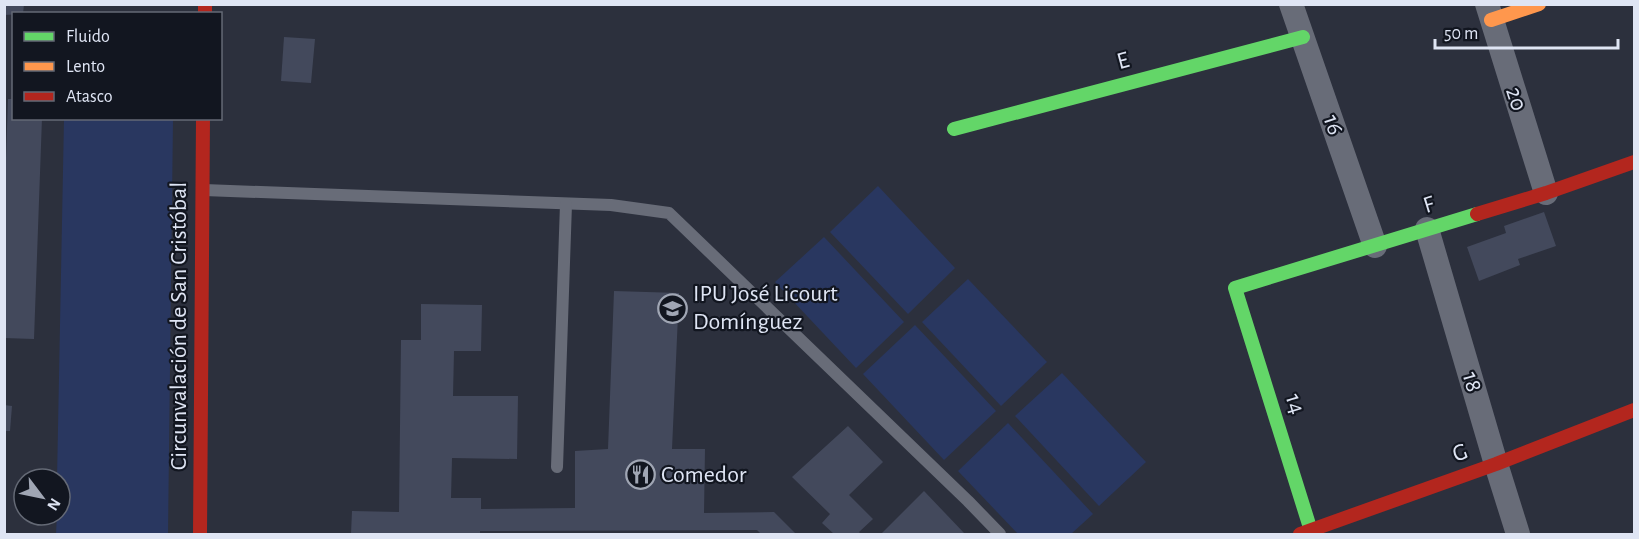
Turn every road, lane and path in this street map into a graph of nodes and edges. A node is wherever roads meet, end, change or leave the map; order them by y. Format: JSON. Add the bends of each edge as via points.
{"nodes":[{"id":1,"x":1292,"y":4,"type":"edge"},
{"id":2,"x":1539,"y":4,"type":"edge"},
{"id":3,"x":1489,"y":12,"type":"edge"},
{"id":4,"x":1303,"y":37,"type":"junction"},
{"id":5,"x":203,"y":120,"type":"edge"},
{"id":6,"x":954,"y":129,"type":"dead end"},
{"id":7,"x":1635,"y":162,"type":"edge"},
{"id":8,"x":203,"y":190,"type":"junction"},
{"id":9,"x":1546,"y":193,"type":"junction"},
{"id":10,"x":567,"y":204,"type":"junction"},
{"id":11,"x":1427,"y":229,"type":"junction"},
{"id":12,"x":1375,"y":246,"type":"junction"},
{"id":13,"x":1235,"y":288,"type":"joint"},
{"id":14,"x":1635,"y":410,"type":"edge"},
{"id":15,"x":1496,"y":464,"type":"junction"},
{"id":16,"x":557,"y":467,"type":"dead end"},
{"id":17,"x":1308,"y":533,"type":"edge"},
{"id":18,"x":200,"y":534,"type":"edge"},
{"id":19,"x":1000,"y":534,"type":"edge"},
{"id":20,"x":1518,"y":534,"type":"edge"}],
"edges":[{"from":1,"to":4,"type":"street","name":"16"},
{"from":2,"to":3,"type":"street"},
{"from":3,"to":9,"type":"street","name":"20"},
{"from":4,"to":6,"type":"street","name":"E"},
{"from":4,"to":12,"type":"street","name":"16"},
{"from":5,"to":8,"type":"street","name":"Circunvalación de San Cristóbal"},
{"from":7,"to":9,"type":"street","name":"F"},
{"from":8,"to":10,"type":"lane"},
{"from":8,"to":18,"type":"street","name":"Circunvalación de San Cristóbal"},
{"from":9,"to":11,"type":"street","name":"F"},
{"from":10,"to":16,"type":"lane"},
{"from":10,"to":19,"type":"lane","via":[[669,213]]},
{"from":11,"to":12,"type":"street","name":"F"},
{"from":11,"to":15,"type":"street","name":"18"},
{"from":12,"to":13,"type":"street","name":"F"},
{"from":13,"to":17,"type":"street","name":"14"},
{"from":14,"to":15,"type":"street","name":"G"},
{"from":15,"to":17,"type":"street","name":"G"},
{"from":15,"to":20,"type":"street","name":"18"}]}
